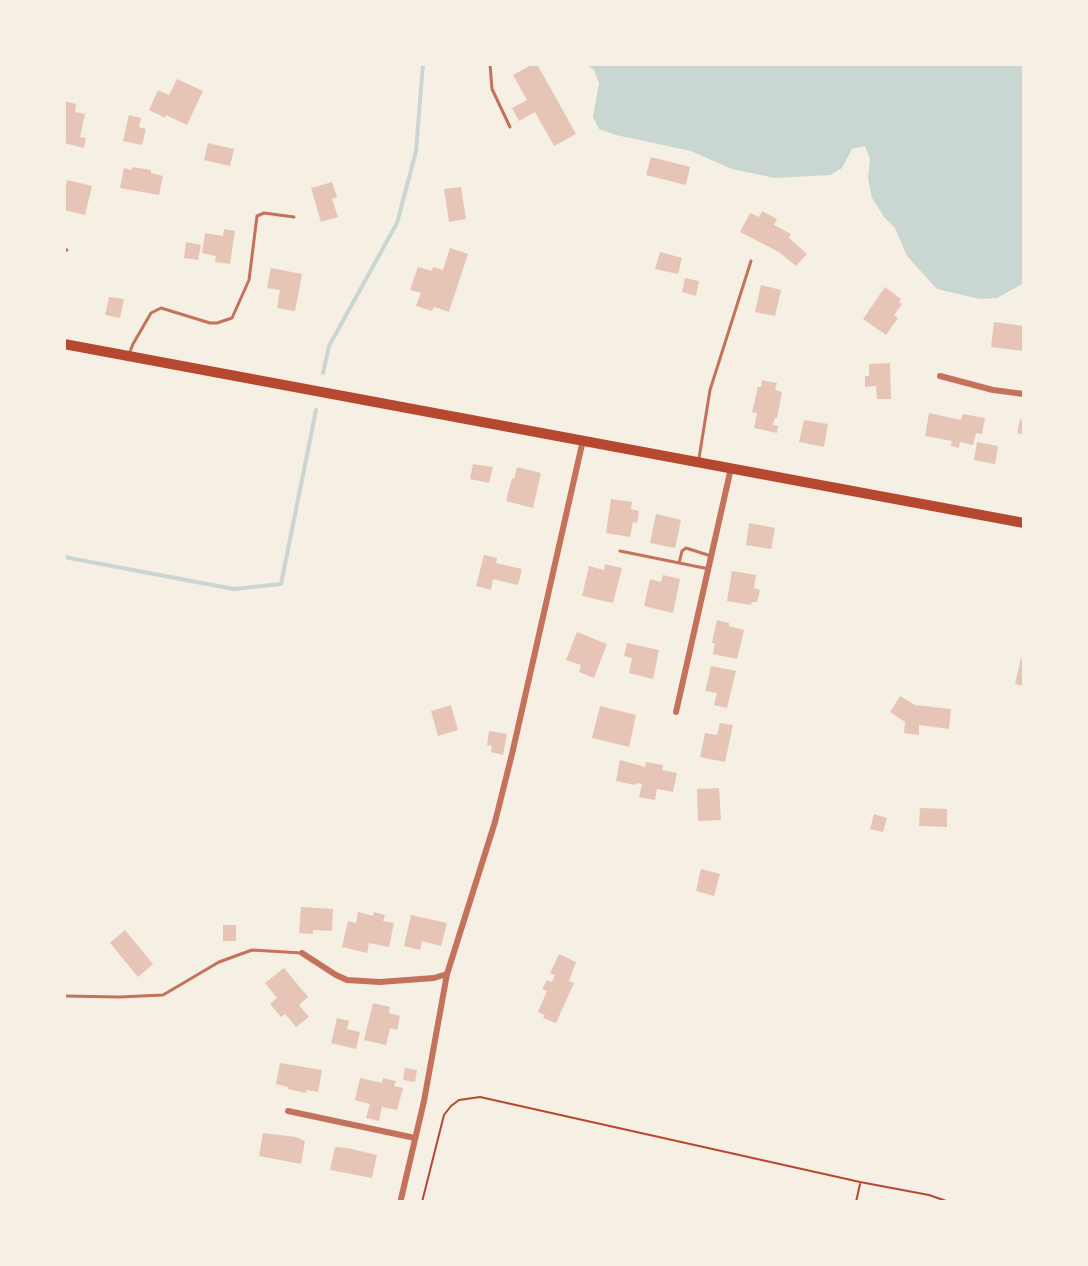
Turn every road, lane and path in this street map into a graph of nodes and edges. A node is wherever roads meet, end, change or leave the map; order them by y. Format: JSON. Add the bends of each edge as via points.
{"nodes":[{"id":1,"x":490,"y":64,"type":"edge"},
{"id":2,"x":510,"y":127,"type":"dead end"},
{"id":3,"x":294,"y":217,"type":"dead end"},
{"id":4,"x":751,"y":261,"type":"dead end"},
{"id":5,"x":64,"y":344,"type":"edge"},
{"id":6,"x":128,"y":357,"type":"junction"},
{"id":7,"x":940,"y":376,"type":"dead end"},
{"id":8,"x":1024,"y":394,"type":"edge"},
{"id":9,"x":583,"y":440,"type":"junction"},
{"id":10,"x":698,"y":462,"type":"junction"},
{"id":11,"x":731,"y":468,"type":"junction"},
{"id":12,"x":1024,"y":523,"type":"edge"},
{"id":13,"x":620,"y":551,"type":"dead end"},
{"id":14,"x":712,"y":556,"type":"junction"},
{"id":15,"x":679,"y":563,"type":"junction"},
{"id":16,"x":709,"y":569,"type":"junction"},
{"id":17,"x":676,"y":712,"type":"dead end"},
{"id":18,"x":302,"y":953,"type":"joint"},
{"id":19,"x":447,"y":974,"type":"junction"},
{"id":20,"x":64,"y":996,"type":"edge"},
{"id":21,"x":288,"y":1111,"type":"dead end"},
{"id":22,"x":415,"y":1138,"type":"junction"},
{"id":23,"x":860,"y":1182,"type":"junction"},
{"id":24,"x":401,"y":1199,"type":"dead end"},
{"id":25,"x":422,"y":1202,"type":"edge"},
{"id":26,"x":856,"y":1202,"type":"edge"},
{"id":27,"x":949,"y":1202,"type":"edge"}],
"edges":[{"from":1,"to":2,"type":"lane","via":[[492,89]]},
{"from":3,"to":6,"type":"lane","via":[[257,216],[249,280],[232,318],[210,323],[161,308],[151,313]]},
{"from":4,"to":10,"type":"lane","via":[[710,390]]},
{"from":5,"to":6,"type":"main road"},
{"from":6,"to":9,"type":"main road"},
{"from":7,"to":8,"type":"street"},
{"from":9,"to":10,"type":"main road"},
{"from":9,"to":19,"type":"street","via":[[495,822]]},
{"from":10,"to":11,"type":"main road"},
{"from":11,"to":12,"type":"main road"},
{"from":11,"to":14,"type":"street"},
{"from":13,"to":15,"type":"lane"},
{"from":14,"to":15,"type":"lane","via":[[686,548]]},
{"from":14,"to":16,"type":"street"},
{"from":15,"to":16,"type":"lane"},
{"from":16,"to":17,"type":"street"},
{"from":18,"to":19,"type":"street","via":[[347,980]]},
{"from":18,"to":20,"type":"lane","via":[[252,950],[219,962],[163,995]]},
{"from":19,"to":22,"type":"street"},
{"from":21,"to":22,"type":"street"},
{"from":22,"to":24,"type":"street"},
{"from":23,"to":25,"type":"path","via":[[490,1098],[469,1098],[444,1115]]},
{"from":23,"to":26,"type":"path"},
{"from":23,"to":27,"type":"path"}]}
